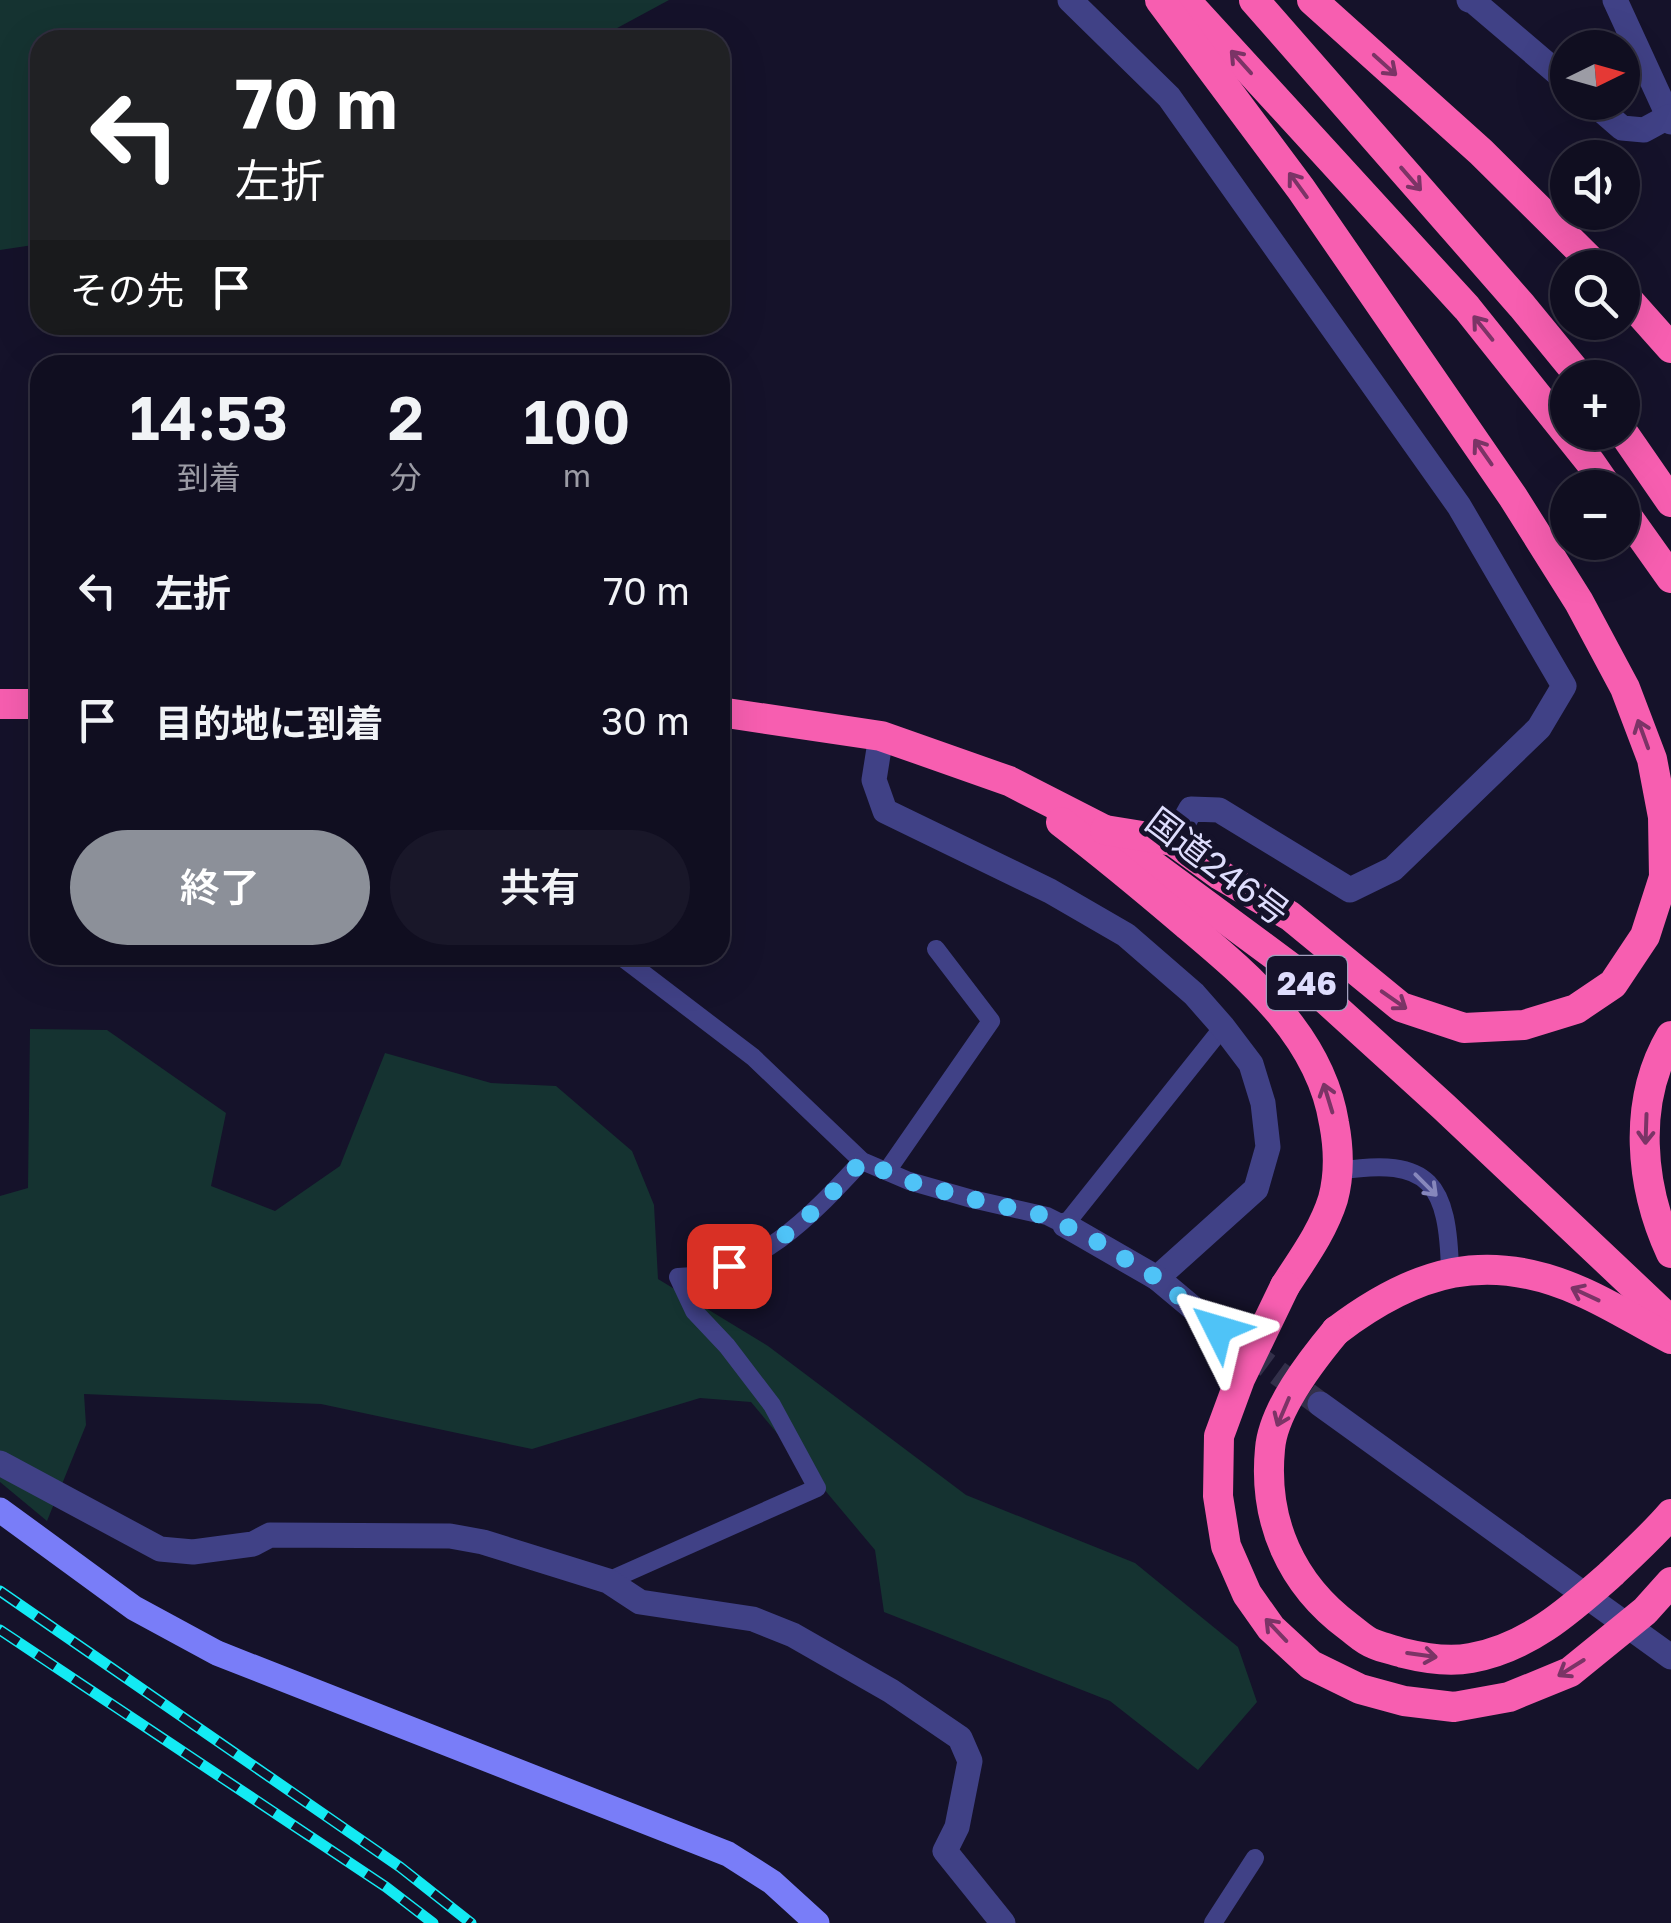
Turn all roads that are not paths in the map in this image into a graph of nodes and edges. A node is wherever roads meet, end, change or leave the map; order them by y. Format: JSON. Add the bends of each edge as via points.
{"nodes":[{"id":1,"x":1070,"y":0,"type":"edge"},
{"id":2,"x":1160,"y":0,"type":"edge"},
{"id":3,"x":1185,"y":0,"type":"edge"},
{"id":4,"x":1254,"y":0,"type":"edge"},
{"id":5,"x":1312,"y":0,"type":"edge"},
{"id":6,"x":1469,"y":0,"type":"edge"},
{"id":7,"x":1615,"y":0,"type":"edge"},
{"id":8,"x":1550,"y":67,"type":"edge"},
{"id":9,"x":1613,"y":120,"type":"edge"},
{"id":10,"x":1670,"y":120,"type":"edge"},
{"id":11,"x":1580,"y":250,"type":"edge"},
{"id":12,"x":1640,"y":313,"type":"edge"},
{"id":13,"x":1671,"y":348,"type":"edge"},
{"id":14,"x":1566,"y":360,"type":"edge"},
{"id":15,"x":1635,"y":450,"type":"edge"},
{"id":16,"x":1596,"y":470,"type":"edge"},
{"id":17,"x":1671,"y":502,"type":"edge"},
{"id":18,"x":1640,"y":534,"type":"edge"},
{"id":19,"x":1671,"y":578,"type":"edge"},
{"id":20,"x":0,"y":704,"type":"edge"},
{"id":21,"x":30,"y":704,"type":"edge"},
{"id":22,"x":730,"y":713,"type":"edge"},
{"id":23,"x":882,"y":736,"type":"junction"},
{"id":24,"x":1008,"y":781,"type":"junction"},
{"id":25,"x":1105,"y":830,"type":"junction"},
{"id":26,"x":1173,"y":841,"type":"junction"},
{"id":27,"x":936,"y":948,"type":"dead end"},
{"id":28,"x":632,"y":965,"type":"edge"},
{"id":29,"x":1223,"y":1027,"type":"junction"},
{"id":30,"x":1671,"y":1036,"type":"edge"},
{"id":31,"x":862,"y":1161,"type":"junction"},
{"id":32,"x":888,"y":1171,"type":"junction"},
{"id":33,"x":1338,"y":1171,"type":"junction"},
{"id":34,"x":1065,"y":1225,"type":"junction"},
{"id":35,"x":1671,"y":1253,"type":"edge"},
{"id":36,"x":1450,"y":1272,"type":"junction"},
{"id":37,"x":1157,"y":1278,"type":"junction"},
{"id":38,"x":1671,"y":1321,"type":"edge"},
{"id":39,"x":1218,"y":1329,"type":"tunnel mouth"},
{"id":40,"x":1671,"y":1339,"type":"edge"},
{"id":41,"x":1320,"y":1404,"type":"tunnel mouth"},
{"id":42,"x":0,"y":1463,"type":"edge"},
{"id":43,"x":0,"y":1510,"type":"edge"},
{"id":44,"x":1671,"y":1514,"type":"edge"},
{"id":45,"x":608,"y":1581,"type":"junction"},
{"id":46,"x":1671,"y":1582,"type":"edge"},
{"id":47,"x":1671,"y":1657,"type":"edge"},
{"id":48,"x":1256,"y":1858,"type":"dead end"},
{"id":49,"x":817,"y":1923,"type":"edge"},
{"id":50,"x":1004,"y":1923,"type":"edge"},
{"id":51,"x":1212,"y":1923,"type":"edge"}],
"edges":[{"from":1,"to":26,"type":"street","via":[[1169,97],[1459,506],[1564,686],[1539,728],[1393,869],[1350,890],[1219,810],[1191,809]]},
{"from":26,"to":2,"type":"highway","one_way":true,"via":[[1290,916],[1401,1007],[1464,1028],[1524,1025],[1576,1008],[1614,984],[1645,936],[1664,878],[1663,816],[1652,759],[1626,688],[1580,602],[1312,205]]},
{"from":16,"to":3,"type":"highway","one_way":true,"via":[[1467,308]]},
{"from":4,"to":14,"type":"highway","one_way":true},
{"from":5,"to":11,"type":"highway","one_way":true},
{"from":6,"to":8,"type":"street"},
{"from":7,"to":10,"type":"street"},
{"from":9,"to":10,"type":"street","via":[[1644,130]]},
{"from":12,"to":13,"type":"highway"},
{"from":15,"to":17,"type":"highway"},
{"from":18,"to":19,"type":"highway"},
{"from":20,"to":21,"type":"highway"},
{"from":22,"to":23,"type":"highway","name":"国道246号","number":"246"},
{"from":23,"to":24,"type":"highway","name":"国道246号","number":"246"},
{"from":23,"to":29,"type":"street","via":[[874,780],[885,811],[1126,935]]},
{"from":24,"to":25,"type":"highway","name":"国道246号","number":"246"},
{"from":33,"to":24,"type":"highway","one_way":true,"via":[[1338,1143],[1320,1074],[1267,996],[1128,874]]},
{"from":25,"to":26,"type":"highway"},
{"from":25,"to":38,"type":"highway","name":"国道246号","number":"246","via":[[1289,966]]},
{"from":27,"to":32,"type":"lane","via":[[991,1021]]},
{"from":28,"to":31,"type":"lane","via":[[753,1057]]},
{"from":29,"to":34,"type":"lane"},
{"from":29,"to":37,"type":"street","via":[[1251,1064],[1268,1147],[1256,1189]]},
{"from":30,"to":35,"type":"highway","one_way":true,"via":[[1649,1090],[1644,1134],[1649,1186]]},
{"from":31,"to":32,"type":"lane"},
{"from":31,"to":45,"type":"lane","via":[[784,1238],[706,1276],[678,1277],[694,1311],[772,1405],[817,1488]]},
{"from":32,"to":34,"type":"lane"},
{"from":33,"to":36,"type":"lane","one_way":true,"via":[[1398,1167],[1431,1185],[1449,1234]]},
{"from":46,"to":33,"type":"highway","one_way":true,"bridge":true,"via":[[1570,1672],[1510,1697],[1454,1707],[1360,1690],[1311,1665],[1271,1628],[1226,1546],[1219,1436],[1285,1286],[1317,1237]]},
{"from":34,"to":37,"type":"street"},
{"from":40,"to":36,"type":"highway","one_way":true,"via":[[1581,1291],[1532,1274],[1494,1268]]},
{"from":36,"to":44,"type":"highway","one_way":true,"bridge":true,"via":[[1408,1286],[1336,1331],[1285,1403],[1270,1445],[1276,1530],[1297,1575],[1328,1612],[1370,1643],[1420,1658],[1470,1658],[1526,1640],[1568,1612]]},
{"from":37,"to":39,"type":"street"},
{"from":41,"to":47,"type":"street"},
{"from":42,"to":45,"type":"street","via":[[160,1548],[194,1552],[253,1544],[270,1535],[450,1536]]},
{"from":43,"to":49,"type":"street","via":[[134,1608],[217,1653],[728,1854]]},
{"from":45,"to":50,"type":"street","via":[[640,1602],[753,1619],[793,1635],[960,1738],[970,1762],[945,1851]]},
{"from":48,"to":51,"type":"lane"}]}
